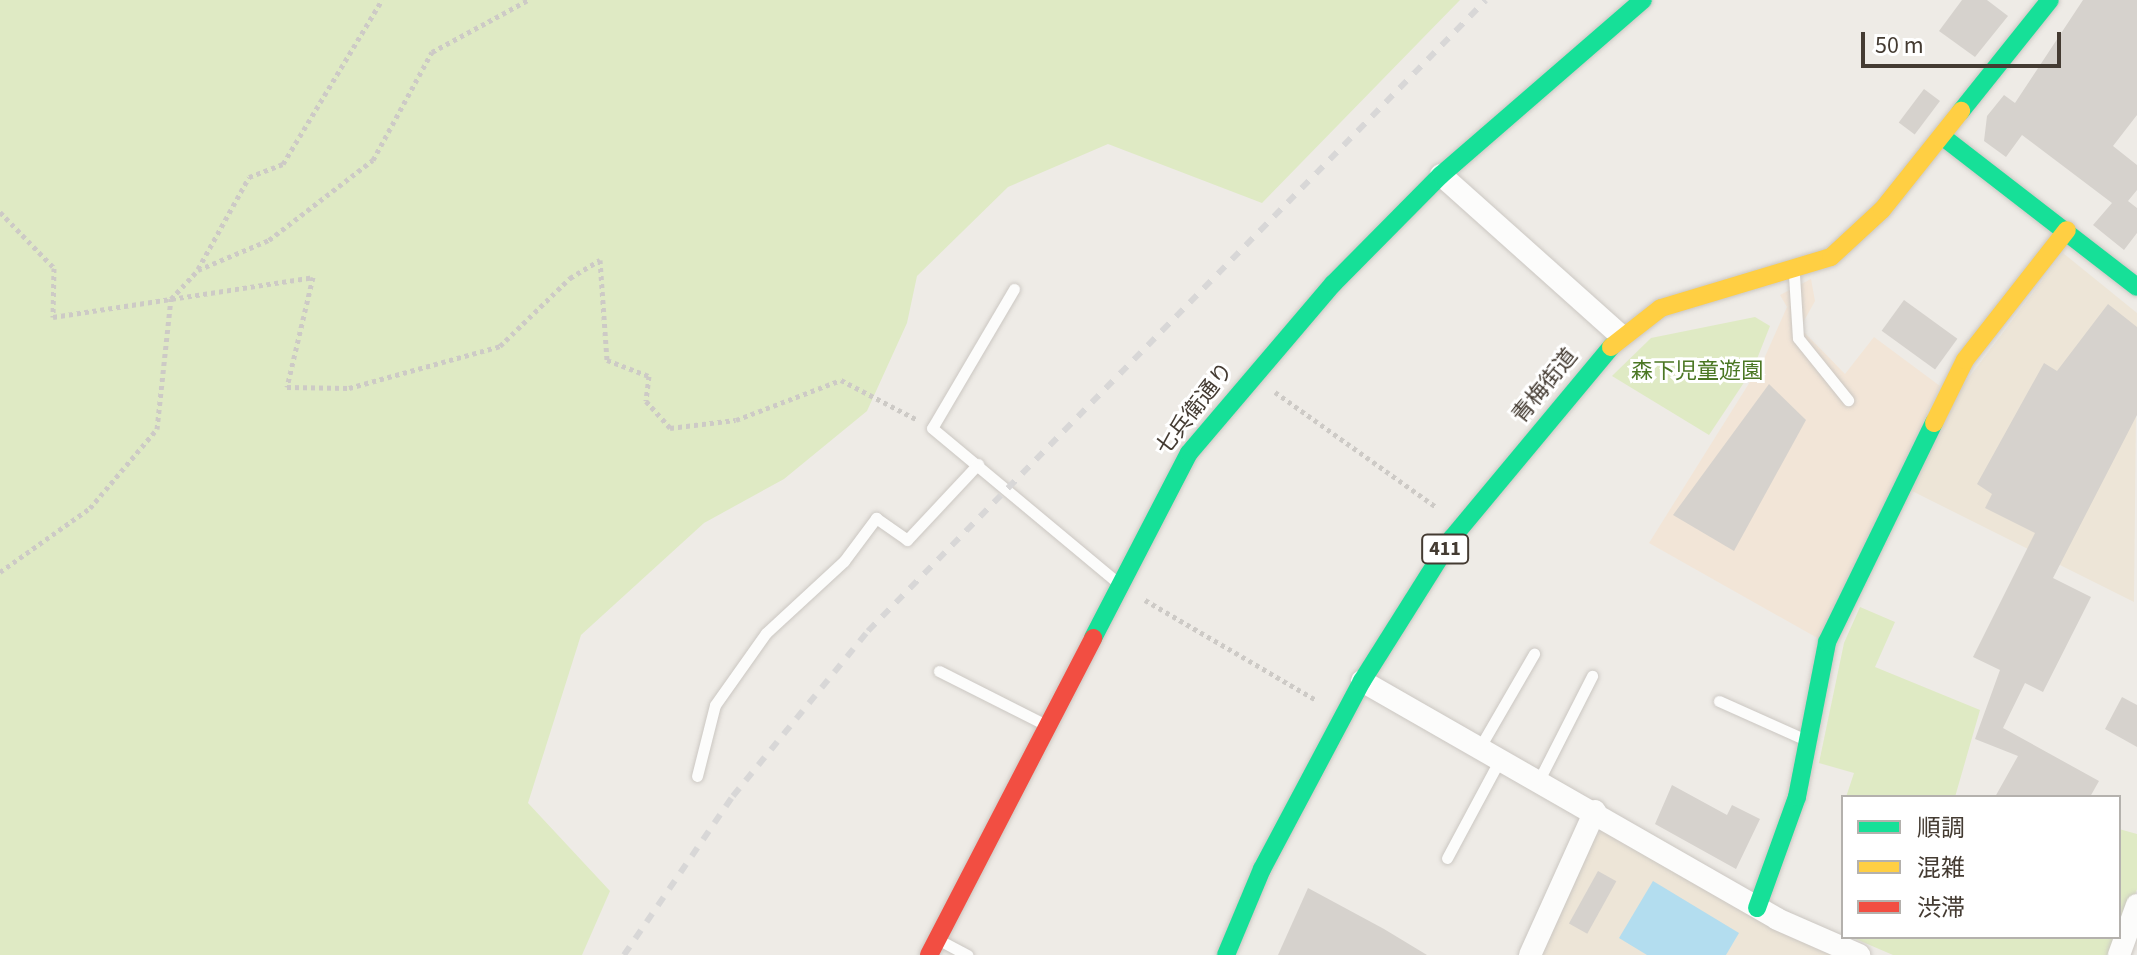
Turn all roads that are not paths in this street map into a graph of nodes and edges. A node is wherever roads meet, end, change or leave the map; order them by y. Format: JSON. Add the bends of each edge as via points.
{"nodes":[{"id":1,"x":1643,"y":0,"type":"edge"},
{"id":2,"x":2050,"y":0,"type":"edge"},
{"id":3,"x":1943,"y":137,"type":"junction"},
{"id":4,"x":1441,"y":175,"type":"junction"},
{"id":5,"x":2067,"y":230,"type":"junction"},
{"id":6,"x":1793,"y":274,"type":"junction"},
{"id":7,"x":2135,"y":282,"type":"edge"},
{"id":8,"x":1014,"y":289,"type":"dead end"},
{"id":9,"x":1620,"y":335,"type":"junction"},
{"id":10,"x":1848,"y":400,"type":"dead end"},
{"id":11,"x":978,"y":464,"type":"junction"},
{"id":12,"x":1117,"y":583,"type":"junction"},
{"id":13,"x":1534,"y":654,"type":"dead end"},
{"id":14,"x":939,"y":671,"type":"dead end"},
{"id":15,"x":1592,"y":676,"type":"dead end"},
{"id":16,"x":1362,"y":681,"type":"junction"},
{"id":17,"x":1719,"y":701,"type":"dead end"},
{"id":18,"x":1044,"y":724,"type":"junction"},
{"id":19,"x":1808,"y":740,"type":"junction"},
{"id":20,"x":1490,"y":752,"type":"junction"},
{"id":21,"x":697,"y":776,"type":"dead end"},
{"id":22,"x":1539,"y":780,"type":"junction"},
{"id":23,"x":1595,"y":811,"type":"junction"},
{"id":24,"x":1447,"y":858,"type":"dead end"},
{"id":25,"x":2137,"y":905,"type":"edge"},
{"id":26,"x":1757,"y":908,"type":"junction"},
{"id":27,"x":933,"y":947,"type":"edge"},
{"id":28,"x":967,"y":955,"type":"edge"},
{"id":29,"x":1226,"y":955,"type":"edge"},
{"id":30,"x":1530,"y":955,"type":"edge"},
{"id":31,"x":1859,"y":955,"type":"edge"},
{"id":32,"x":2119,"y":955,"type":"edge"}],
"edges":[{"from":1,"to":4,"type":"main road","name":"七兵衛通り"},
{"from":2,"to":3,"type":"main road","name":"青梅街道","number":"411"},
{"from":3,"to":5,"type":"main road"},
{"from":3,"to":6,"type":"main road","name":"青梅街道","number":"411","via":[[1853,239]]},
{"from":4,"to":9,"type":"street"},
{"from":4,"to":12,"type":"main road","name":"七兵衛通り","via":[[1252,375],[1160,496]]},
{"from":5,"to":7,"type":"main road"},
{"from":5,"to":19,"type":"main road","via":[[1986,331],[1948,392],[1827,642]]},
{"from":6,"to":9,"type":"main road","name":"青梅街道","number":"411","via":[[1689,298]]},
{"from":6,"to":10,"type":"lane","via":[[1798,338]]},
{"from":8,"to":11,"type":"lane","via":[[932,428]]},
{"from":9,"to":16,"type":"main road","name":"青梅街道","number":"411","via":[[1462,526]]},
{"from":11,"to":12,"type":"lane"},
{"from":11,"to":21,"type":"lane","via":[[907,540],[876,518],[844,561],[766,633],[715,705]]},
{"from":12,"to":18,"type":"main road","name":"七兵衛通り"},
{"from":13,"to":20,"type":"lane"},
{"from":14,"to":18,"type":"lane"},
{"from":15,"to":22,"type":"lane"},
{"from":16,"to":20,"type":"street"},
{"from":16,"to":29,"type":"main road","name":"青梅街道","number":"411"},
{"from":17,"to":19,"type":"lane"},
{"from":18,"to":27,"type":"main road","name":"七兵衛通り"},
{"from":19,"to":26,"type":"main road"},
{"from":20,"to":22,"type":"street"},
{"from":20,"to":24,"type":"lane"},
{"from":22,"to":23,"type":"street"},
{"from":23,"to":26,"type":"street"},
{"from":23,"to":30,"type":"street"},
{"from":25,"to":32,"type":"street"},
{"from":26,"to":31,"type":"street"},
{"from":27,"to":28,"type":"lane"}]}
